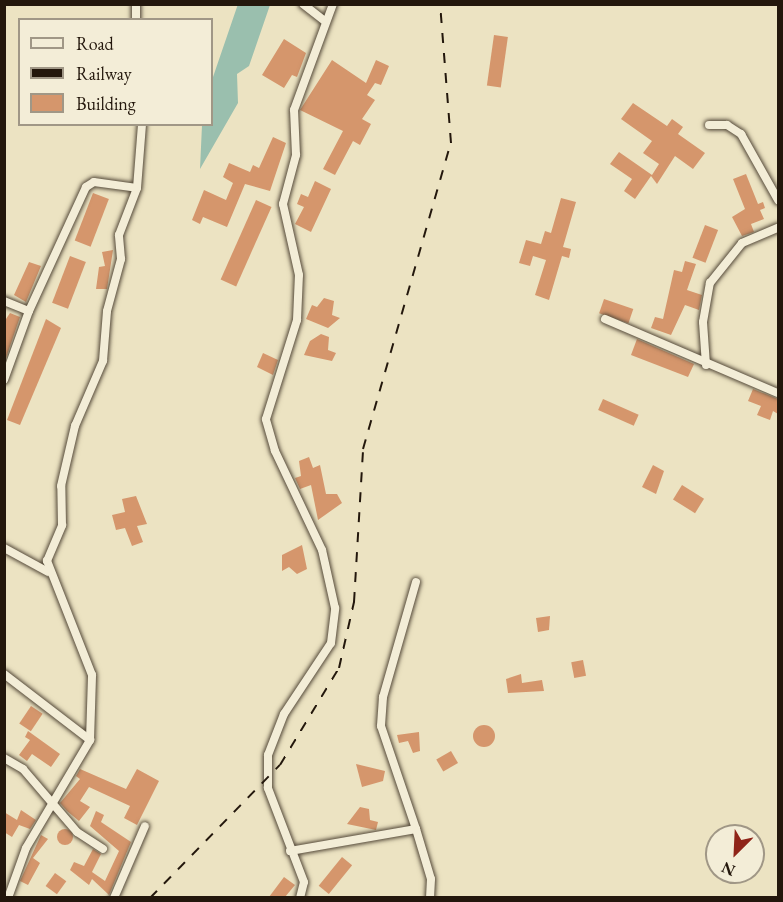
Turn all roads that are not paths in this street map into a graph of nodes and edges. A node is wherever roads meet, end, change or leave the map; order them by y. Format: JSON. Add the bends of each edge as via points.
{"nodes":[{"id":1,"x":303,"y":4,"type":"edge"},
{"id":2,"x":333,"y":4,"type":"edge"},
{"id":3,"x":326,"y":22,"type":"junction"},
{"id":4,"x":709,"y":125,"type":"dead end"},
{"id":5,"x":142,"y":126,"type":"edge"},
{"id":6,"x":137,"y":188,"type":"junction"},
{"id":7,"x":778,"y":200,"type":"edge"},
{"id":8,"x":778,"y":228,"type":"edge"},
{"id":9,"x":4,"y":301,"type":"edge"},
{"id":10,"x":28,"y":311,"type":"junction"},
{"id":11,"x":605,"y":319,"type":"dead end"},
{"id":12,"x":8,"y":362,"type":"edge"},
{"id":13,"x":706,"y":365,"type":"junction"},
{"id":14,"x":4,"y":380,"type":"edge"},
{"id":15,"x":778,"y":393,"type":"edge"},
{"id":16,"x":4,"y":548,"type":"edge"},
{"id":17,"x":48,"y":572,"type":"junction"},
{"id":18,"x":416,"y":582,"type":"dead end"},
{"id":19,"x":4,"y":674,"type":"edge"},
{"id":20,"x":90,"y":740,"type":"junction"},
{"id":21,"x":4,"y":758,"type":"edge"},
{"id":22,"x":52,"y":803,"type":"junction"},
{"id":23,"x":145,"y":826,"type":"dead end"},
{"id":24,"x":417,"y":829,"type":"junction"},
{"id":25,"x":103,"y":849,"type":"dead end"},
{"id":26,"x":290,"y":851,"type":"junction"},
{"id":27,"x":8,"y":897,"type":"edge"},
{"id":28,"x":114,"y":897,"type":"edge"},
{"id":29,"x":300,"y":897,"type":"edge"},
{"id":30,"x":430,"y":897,"type":"edge"}],
"edges":[{"from":1,"to":3,"type":"street"},
{"from":2,"to":3,"type":"street"},
{"from":3,"to":26,"type":"street","via":[[294,110],[296,155],[283,204],[299,275],[297,320],[266,419],[275,452],[321,550],[335,608],[331,643],[284,714],[268,755],[268,788]]},
{"from":4,"to":7,"type":"street","via":[[727,125],[741,134]]},
{"from":5,"to":6,"type":"street"},
{"from":6,"to":10,"type":"street","via":[[94,182],[86,188]]},
{"from":6,"to":17,"type":"street","via":[[121,226],[121,259],[107,311],[103,361],[75,426],[61,486],[62,525]]},
{"from":8,"to":13,"type":"street","via":[[742,243],[710,283],[703,322]]},
{"from":9,"to":10,"type":"street"},
{"from":10,"to":12,"type":"street"},
{"from":11,"to":13,"type":"street"},
{"from":12,"to":14,"type":"street"},
{"from":13,"to":15,"type":"street"},
{"from":16,"to":17,"type":"street"},
{"from":17,"to":20,"type":"street","via":[[84,645],[94,705]]},
{"from":18,"to":24,"type":"street","via":[[383,697],[381,726]]},
{"from":19,"to":20,"type":"street"},
{"from":20,"to":22,"type":"street"},
{"from":21,"to":22,"type":"street","via":[[23,769]]},
{"from":22,"to":25,"type":"street","via":[[77,832]]},
{"from":22,"to":27,"type":"street","via":[[26,848]]},
{"from":23,"to":28,"type":"street"},
{"from":24,"to":26,"type":"street"},
{"from":24,"to":30,"type":"street","via":[[431,879]]},
{"from":26,"to":29,"type":"street","via":[[304,882]]}]}
